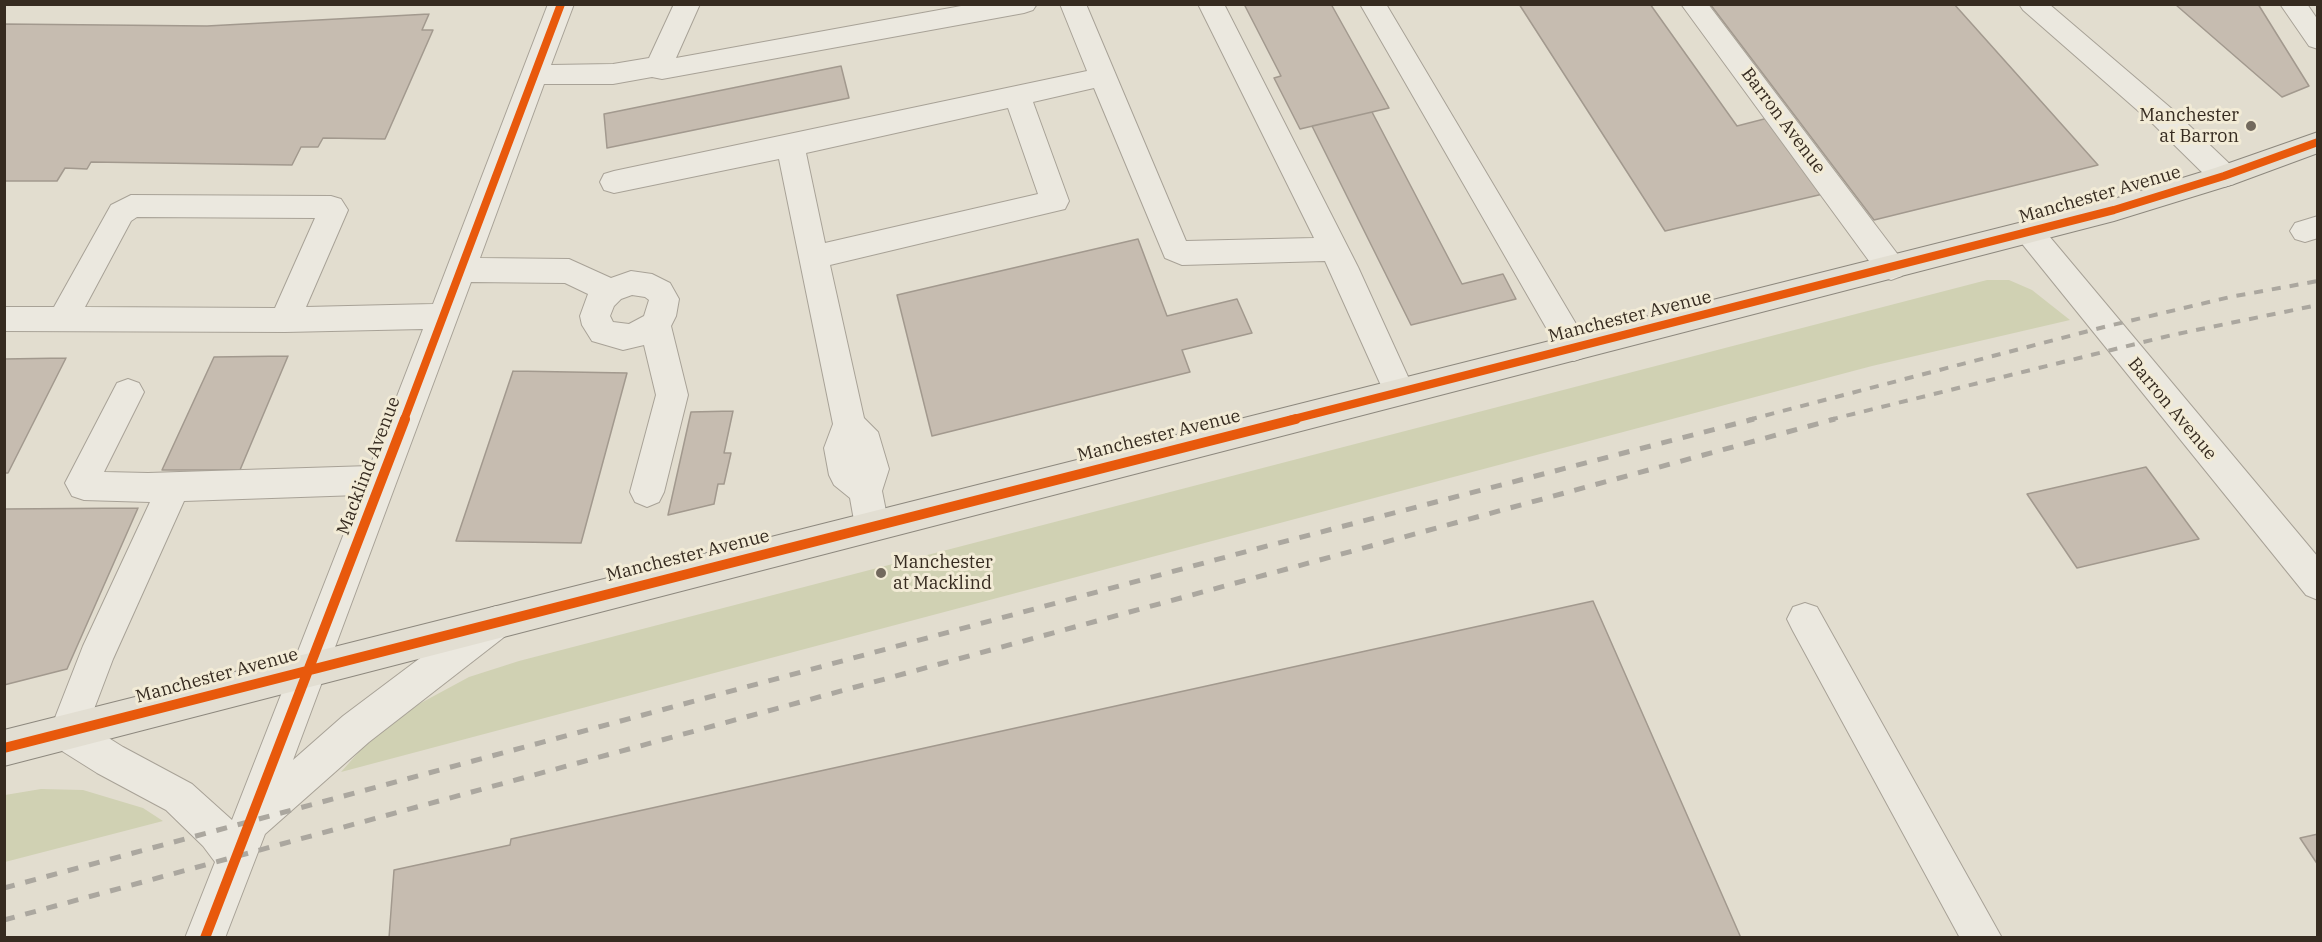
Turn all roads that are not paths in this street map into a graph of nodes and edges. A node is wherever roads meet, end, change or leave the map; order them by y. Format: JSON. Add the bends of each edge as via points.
{"nodes":[{"id":1,"x":561,"y":4,"type":"edge"},
{"id":2,"x":687,"y":4,"type":"edge"},
{"id":3,"x":1024,"y":4,"type":"edge"},
{"id":4,"x":1073,"y":4,"type":"edge"},
{"id":5,"x":1211,"y":4,"type":"edge"},
{"id":6,"x":1373,"y":4,"type":"edge"},
{"id":7,"x":1694,"y":4,"type":"edge"},
{"id":8,"x":2032,"y":4,"type":"edge"},
{"id":9,"x":2293,"y":4,"type":"edge"},
{"id":10,"x":2318,"y":40,"type":"edge"},
{"id":11,"x":659,"y":66,"type":"junction"},
{"id":12,"x":535,"y":75,"type":"junction"},
{"id":13,"x":1103,"y":77,"type":"junction"},
{"id":14,"x":1018,"y":97,"type":"junction"},
{"id":15,"x":2318,"y":141,"type":"edge"},
{"id":16,"x":790,"y":146,"type":"junction"},
{"id":17,"x":2224,"y":176,"type":"junction"},
{"id":18,"x":614,"y":182,"type":"dead end"},
{"id":19,"x":2029,"y":232,"type":"junction"},
{"id":20,"x":1335,"y":249,"type":"junction"},
{"id":21,"x":813,"y":257,"type":"junction"},
{"id":22,"x":1891,"y":268,"type":"junction"},
{"id":23,"x":461,"y":270,"type":"junction"},
{"id":24,"x":610,"y":291,"type":"junction"},
{"id":25,"x":443,"y":316,"type":"junction"},
{"id":26,"x":4,"y":319,"type":"edge"},
{"id":27,"x":63,"y":319,"type":"junction"},
{"id":28,"x":285,"y":320,"type":"junction"},
{"id":29,"x":655,"y":325,"type":"junction"},
{"id":30,"x":1574,"y":348,"type":"junction"},
{"id":31,"x":128,"y":392,"type":"dead end"},
{"id":32,"x":1399,"y":392,"type":"junction"},
{"id":33,"x":381,"y":480,"type":"junction"},
{"id":34,"x":174,"y":487,"type":"junction"},
{"id":35,"x":647,"y":492,"type":"dead end"},
{"id":36,"x":872,"y":526,"type":"junction"},
{"id":37,"x":2318,"y":584,"type":"edge"},
{"id":38,"x":1805,"y":619,"type":"dead end"},
{"id":39,"x":496,"y":622,"type":"junction"},
{"id":40,"x":310,"y":669,"type":"junction"},
{"id":41,"x":67,"y":733,"type":"junction"},
{"id":42,"x":4,"y":748,"type":"edge"},
{"id":43,"x":242,"y":840,"type":"junction"},
{"id":44,"x":205,"y":938,"type":"edge"},
{"id":45,"x":1982,"y":938,"type":"edge"}],
"edges":[{"from":1,"to":12,"type":"street","name":"Macklind Avenue"},
{"from":2,"to":11,"type":"street"},
{"from":3,"to":11,"type":"street","via":[[662,70]]},
{"from":4,"to":13,"type":"street"},
{"from":5,"to":20,"type":"street"},
{"from":6,"to":30,"type":"street"},
{"from":7,"to":22,"type":"street","name":"Barron Avenue"},
{"from":8,"to":17,"type":"street","via":[[2162,116]]},
{"from":9,"to":10,"type":"street"},
{"from":11,"to":12,"type":"street","via":[[613,74]]},
{"from":12,"to":23,"type":"street","name":"Macklind Avenue"},
{"from":13,"to":14,"type":"street"},
{"from":13,"to":20,"type":"street","via":[[1175,250],[1182,253]]},
{"from":14,"to":16,"type":"street"},
{"from":14,"to":21,"type":"street","via":[[1055,201]]},
{"from":15,"to":17,"type":"main road","name":"Manchester Avenue"},
{"from":16,"to":18,"type":"street"},
{"from":16,"to":21,"type":"street"},
{"from":17,"to":19,"type":"main road","name":"Manchester Avenue"},
{"from":19,"to":22,"type":"main road","name":"Manchester Avenue"},
{"from":19,"to":37,"type":"street","name":"Barron Avenue"},
{"from":20,"to":32,"type":"street"},
{"from":21,"to":36,"type":"street","via":[[849,424],[866,442],[873,469],[865,491]]},
{"from":22,"to":30,"type":"main road","name":"Manchester Avenue"},
{"from":23,"to":24,"type":"street","via":[[569,271]]},
{"from":23,"to":25,"type":"street","name":"Macklind Avenue"},
{"from":24,"to":29,"type":"street","via":[[631,283],[659,291],[664,307]]},
{"from":24,"to":29,"type":"street","via":[[596,308],[597,325],[603,332],[634,336]]},
{"from":25,"to":28,"type":"street"},
{"from":25,"to":33,"type":"street","name":"Macklind Avenue"},
{"from":26,"to":27,"type":"street"},
{"from":27,"to":28,"type":"street"},
{"from":27,"to":28,"type":"street","via":[[122,213],[131,206],[331,207]]},
{"from":29,"to":35,"type":"street","via":[[672,395]]},
{"from":30,"to":32,"type":"main road","name":"Manchester Avenue"},
{"from":31,"to":34,"type":"street","via":[[82,483]]},
{"from":32,"to":36,"type":"main road","name":"Manchester Avenue"},
{"from":33,"to":34,"type":"street"},
{"from":33,"to":40,"type":"street","name":"Macklind Avenue"},
{"from":34,"to":41,"type":"street","via":[[96,658]]},
{"from":36,"to":39,"type":"main road","name":"Manchester Avenue"},
{"from":38,"to":45,"type":"street"},
{"from":39,"to":40,"type":"main road","name":"Manchester Avenue"},
{"from":39,"to":43,"type":"street","via":[[356,729]]},
{"from":40,"to":41,"type":"main road","name":"Manchester Avenue"},
{"from":40,"to":43,"type":"street","name":"Macklind Avenue"},
{"from":41,"to":42,"type":"main road","name":"Manchester Avenue"},
{"from":41,"to":43,"type":"street","via":[[179,797],[217,832]]},
{"from":43,"to":44,"type":"street","name":"Macklind Avenue"}]}
